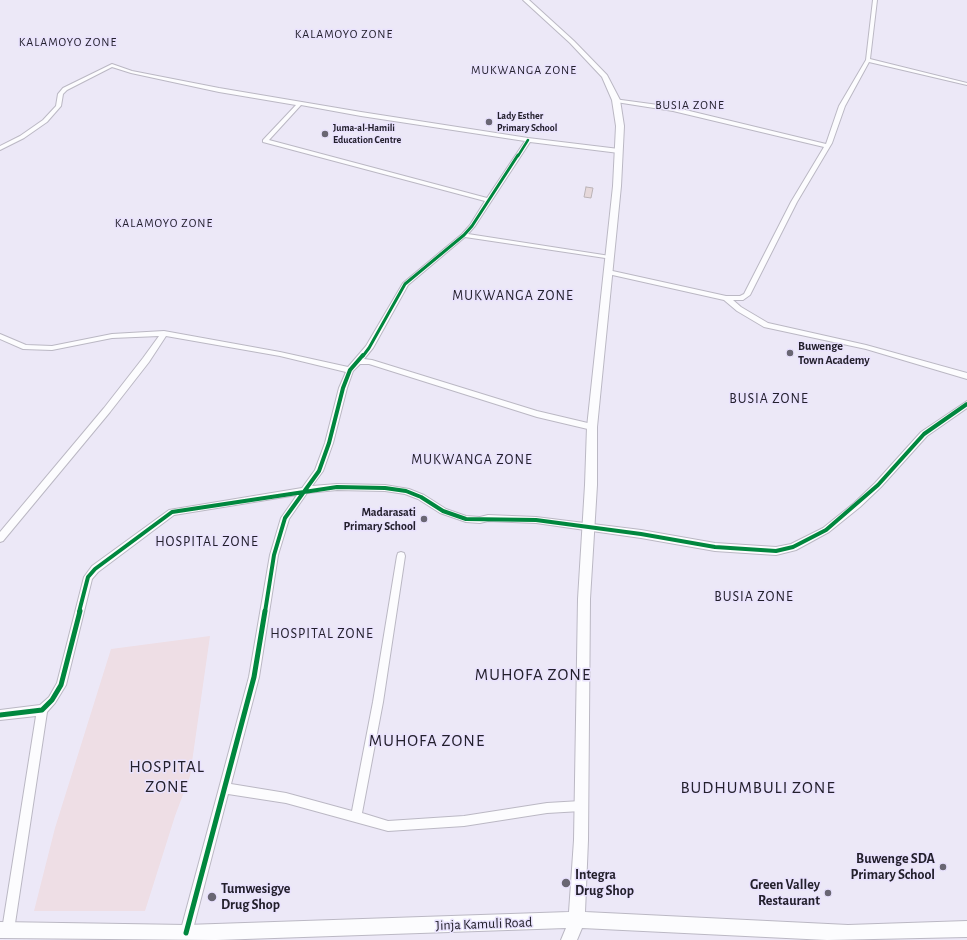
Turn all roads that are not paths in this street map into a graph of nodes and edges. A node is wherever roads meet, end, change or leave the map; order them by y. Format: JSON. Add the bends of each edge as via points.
{"nodes":[{"id":1,"x":526,"y":0,"type":"edge"},
{"id":2,"x":875,"y":0,"type":"edge"},
{"id":3,"x":868,"y":60,"type":"junction"},
{"id":4,"x":967,"y":84,"type":"edge"},
{"id":5,"x":616,"y":100,"type":"junction"},
{"id":6,"x":300,"y":103,"type":"junction"},
{"id":7,"x":528,"y":140,"type":"junction"},
{"id":8,"x":826,"y":146,"type":"junction"},
{"id":9,"x":0,"y":148,"type":"edge"},
{"id":10,"x":619,"y":151,"type":"junction"},
{"id":11,"x":489,"y":200,"type":"junction"},
{"id":12,"x":464,"y":235,"type":"junction"},
{"id":13,"x":610,"y":258,"type":"junction"},
{"id":14,"x":608,"y":272,"type":"junction"},
{"id":15,"x":726,"y":298,"type":"junction"},
{"id":16,"x":164,"y":333,"type":"junction"},
{"id":17,"x":0,"y":336,"type":"edge"},
{"id":18,"x":358,"y":361,"type":"junction"},
{"id":19,"x":350,"y":370,"type":"junction"},
{"id":20,"x":967,"y":376,"type":"edge"},
{"id":21,"x":967,"y":404,"type":"edge"},
{"id":22,"x":592,"y":427,"type":"junction"},
{"id":23,"x":308,"y":490,"type":"junction"},
{"id":24,"x":588,"y":526,"type":"junction"},
{"id":25,"x":0,"y":538,"type":"edge"},
{"id":26,"x":401,"y":556,"type":"dead end"},
{"id":27,"x":42,"y":710,"type":"junction"},
{"id":28,"x":0,"y":715,"type":"edge"},
{"id":29,"x":224,"y":788,"type":"junction"},
{"id":30,"x":581,"y":806,"type":"junction"},
{"id":31,"x":356,"y":816,"type":"junction"},
{"id":32,"x":576,"y":920,"type":"junction"},
{"id":33,"x":967,"y":929,"type":"edge"},
{"id":34,"x":4,"y":930,"type":"edge"},
{"id":35,"x":182,"y":935,"type":"edge"},
{"id":36,"x":43,"y":936,"type":"edge"},
{"id":37,"x":849,"y":936,"type":"edge"},
{"id":38,"x":568,"y":940,"type":"edge"}],
"edges":[{"from":1,"to":5,"type":"main road","via":[[600,70]]},
{"from":2,"to":3,"type":"street"},
{"from":3,"to":4,"type":"street"},
{"from":3,"to":8,"type":"street","via":[[842,106]]},
{"from":5,"to":8,"type":"street","via":[[673,109]]},
{"from":5,"to":10,"type":"main road","via":[[620,126]]},
{"from":6,"to":7,"type":"street"},
{"from":6,"to":9,"type":"street","via":[[219,90],[116,67],[102,69],[65,89],[58,106],[45,121]]},
{"from":6,"to":11,"type":"street","via":[[265,141],[361,165],[443,190]]},
{"from":7,"to":10,"type":"street"},
{"from":7,"to":11,"type":"street"},
{"from":8,"to":15,"type":"street","via":[[794,202],[748,295],[741,298]]},
{"from":10,"to":13,"type":"main road"},
{"from":11,"to":12,"type":"street"},
{"from":12,"to":13,"type":"street"},
{"from":12,"to":18,"type":"street","via":[[405,284],[369,348]]},
{"from":13,"to":14,"type":"main road"},
{"from":14,"to":15,"type":"street"},
{"from":14,"to":22,"type":"main road"},
{"from":15,"to":20,"type":"street","via":[[766,325],[866,347]]},
{"from":16,"to":17,"type":"street","via":[[112,336],[52,348],[25,347]]},
{"from":16,"to":19,"type":"street","via":[[280,354]]},
{"from":16,"to":25,"type":"street","via":[[107,410]]},
{"from":18,"to":19,"type":"street"},
{"from":18,"to":22,"type":"street","via":[[369,362],[537,414]]},
{"from":19,"to":23,"type":"street","via":[[342,388],[320,471]]},
{"from":21,"to":24,"type":"street","via":[[924,434],[857,505],[826,530],[793,547],[776,551],[715,547]]},
{"from":22,"to":24,"type":"main road","via":[[592,485]]},
{"from":23,"to":24,"type":"street","via":[[337,487],[385,488],[406,491],[466,519],[521,519]]},
{"from":23,"to":27,"type":"street","via":[[172,512],[95,569],[86,581],[61,685]]},
{"from":23,"to":29,"type":"street","via":[[285,518],[274,555],[254,677]]},
{"from":24,"to":30,"type":"main road"},
{"from":26,"to":31,"type":"street","via":[[378,702]]},
{"from":27,"to":28,"type":"street"},
{"from":27,"to":34,"type":"street"},
{"from":29,"to":31,"type":"street","via":[[255,792]]},
{"from":29,"to":35,"type":"street"},
{"from":30,"to":31,"type":"street","via":[[404,826],[388,826]]},
{"from":30,"to":32,"type":"main road"},
{"from":32,"to":35,"type":"main road","name":"Jinja Kamuli Road"},
{"from":32,"to":37,"type":"main road","name":"Jinja Kamuli Road"},
{"from":32,"to":38,"type":"main road"},
{"from":33,"to":37,"type":"main road","name":"Jinja Kamuli Road"},
{"from":34,"to":36,"type":"main road","name":"Jinja Kamuli Road"},
{"from":35,"to":36,"type":"main road","name":"Jinja Kamuli Road"}]}
